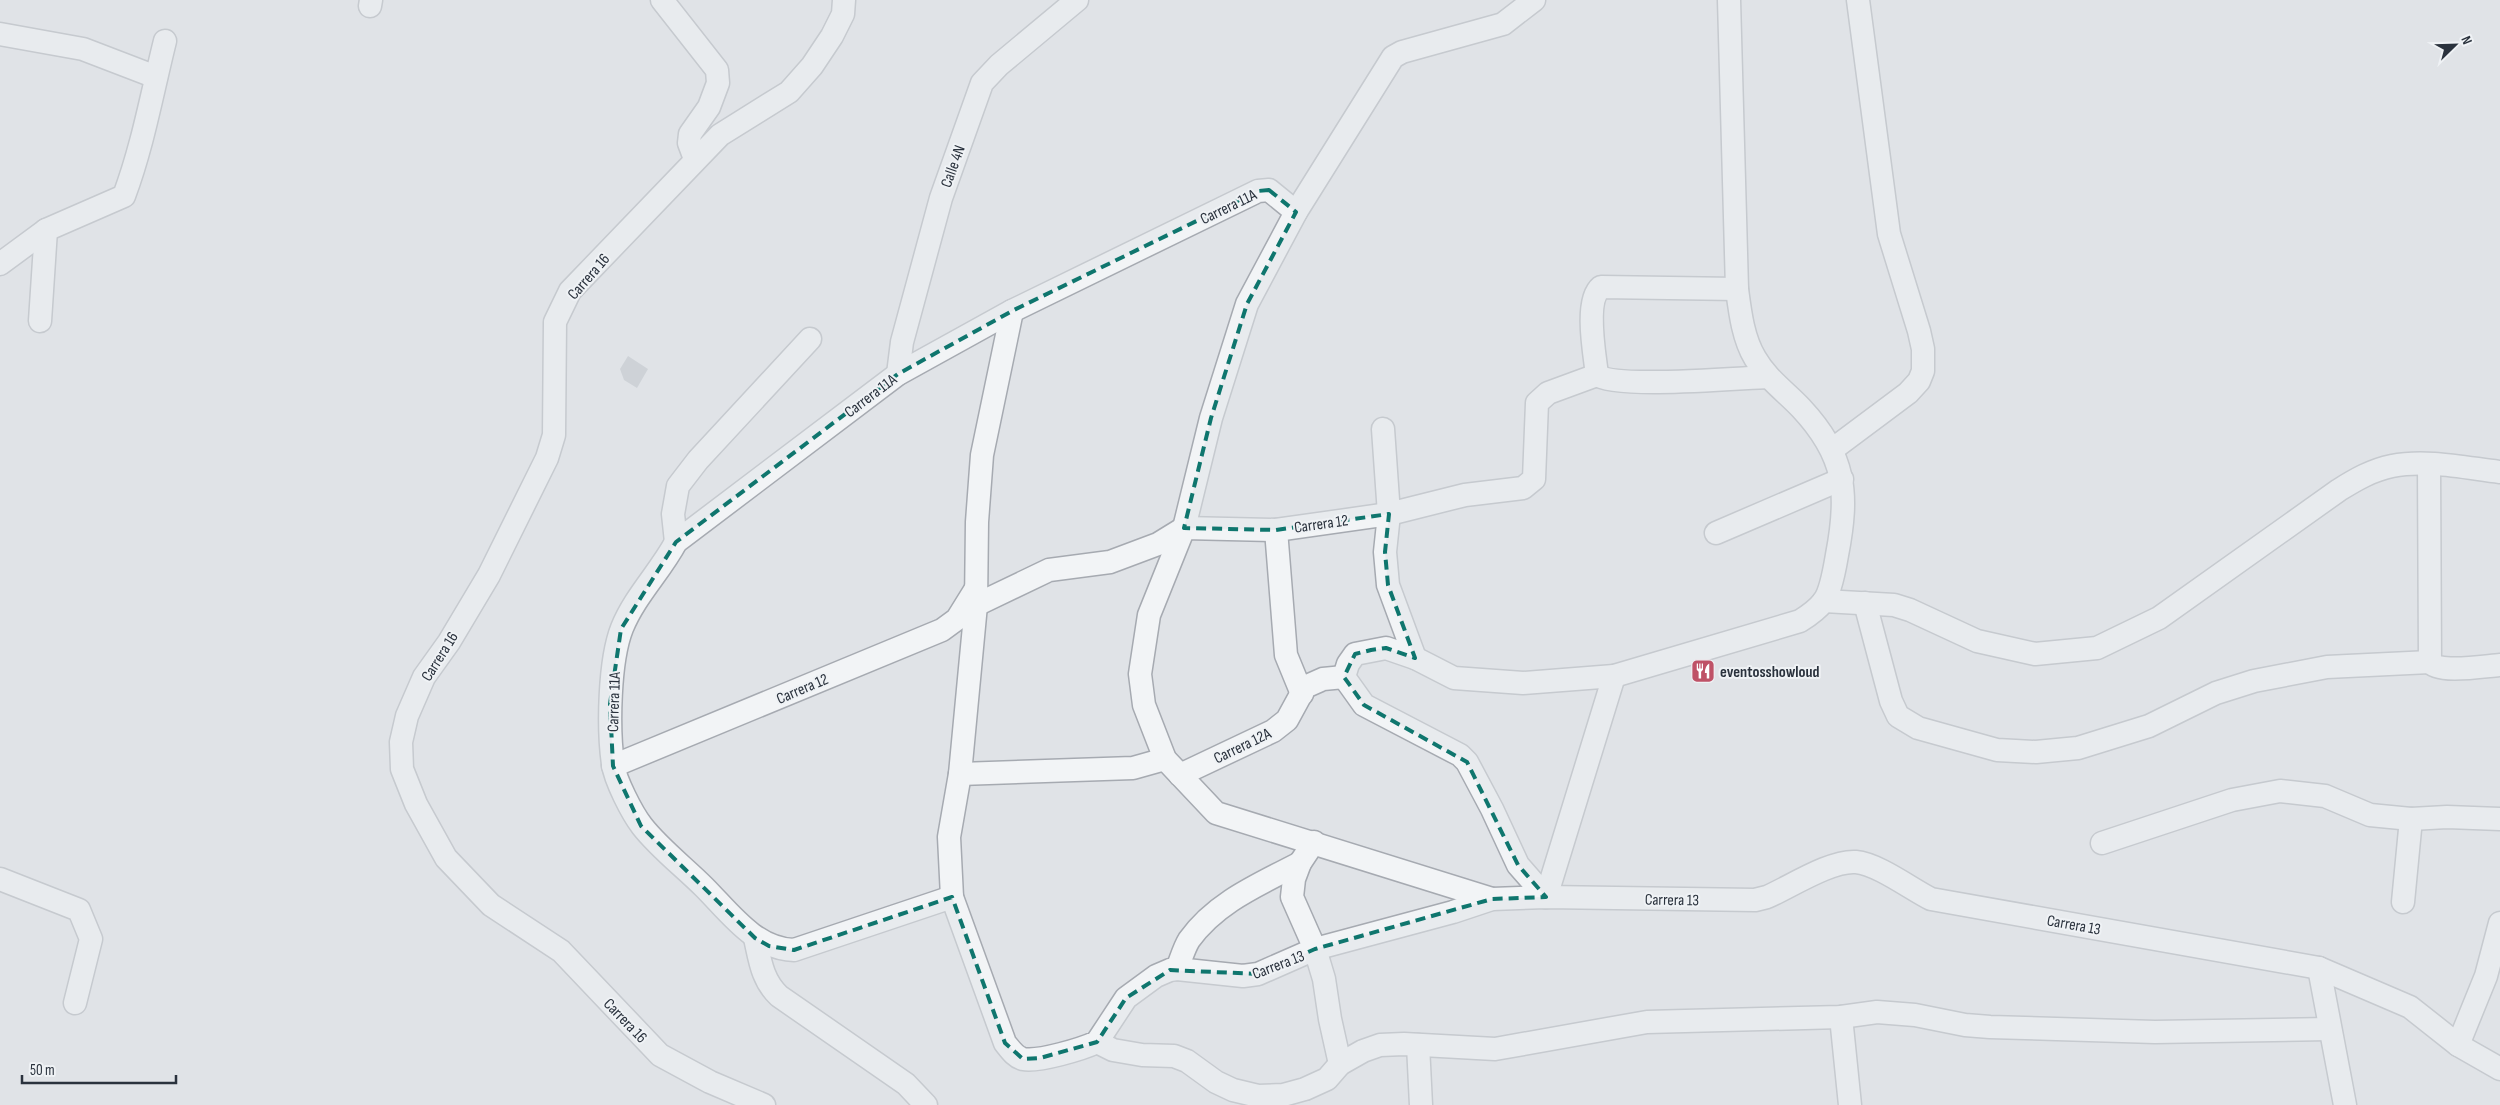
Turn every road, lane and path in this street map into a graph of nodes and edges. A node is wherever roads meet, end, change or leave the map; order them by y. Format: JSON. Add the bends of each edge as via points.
{"nodes":[{"id":1,"x":662,"y":0,"type":"edge"},
{"id":2,"x":844,"y":0,"type":"edge"},
{"id":3,"x":1077,"y":0,"type":"edge"},
{"id":4,"x":1534,"y":0,"type":"edge"},
{"id":5,"x":1729,"y":0,"type":"edge"},
{"id":6,"x":1858,"y":0,"type":"edge"},
{"id":7,"x":0,"y":34,"type":"edge"},
{"id":8,"x":165,"y":41,"type":"dead end"},
{"id":9,"x":156,"y":76,"type":"junction"},
{"id":10,"x":695,"y":159,"type":"junction"},
{"id":11,"x":1296,"y":212,"type":"junction"},
{"id":12,"x":46,"y":230,"type":"junction"},
{"id":13,"x":0,"y":264,"type":"edge"},
{"id":14,"x":1737,"y":289,"type":"junction"},
{"id":15,"x":1012,"y":311,"type":"junction"},
{"id":16,"x":40,"y":320,"type":"dead end"},
{"id":17,"x":810,"y":339,"type":"dead end"},
{"id":18,"x":898,"y":374,"type":"junction"},
{"id":19,"x":1597,"y":375,"type":"junction"},
{"id":20,"x":1768,"y":377,"type":"junction"},
{"id":21,"x":1383,"y":430,"type":"dead end"},
{"id":22,"x":1833,"y":449,"type":"junction"},
{"id":23,"x":2429,"y":465,"type":"junction"},
{"id":24,"x":2500,"y":472,"type":"edge"},
{"id":25,"x":1842,"y":479,"type":"junction"},
{"id":26,"x":1389,"y":514,"type":"junction"},
{"id":27,"x":1184,"y":528,"type":"junction"},
{"id":28,"x":1276,"y":530,"type":"junction"},
{"id":29,"x":1716,"y":533,"type":"dead end"},
{"id":30,"x":676,"y":542,"type":"junction"},
{"id":31,"x":975,"y":597,"type":"junction"},
{"id":32,"x":1824,"y":601,"type":"junction"},
{"id":33,"x":1865,"y":603,"type":"junction"},
{"id":34,"x":1415,"y":658,"type":"junction"},
{"id":35,"x":2430,"y":662,"type":"junction"},
{"id":36,"x":2500,"y":665,"type":"edge"},
{"id":37,"x":1614,"y":676,"type":"junction"},
{"id":38,"x":1344,"y":677,"type":"junction"},
{"id":39,"x":1302,"y":694,"type":"junction"},
{"id":40,"x":1165,"y":759,"type":"junction"},
{"id":41,"x":613,"y":766,"type":"junction"},
{"id":42,"x":960,"y":774,"type":"junction"},
{"id":43,"x":1180,"y":775,"type":"junction"},
{"id":44,"x":2411,"y":819,"type":"junction"},
{"id":45,"x":2500,"y":819,"type":"edge"},
{"id":46,"x":1314,"y":842,"type":"junction"},
{"id":47,"x":2102,"y":843,"type":"dead end"},
{"id":48,"x":1300,"y":863,"type":"junction"},
{"id":49,"x":0,"y":879,"type":"edge"},
{"id":50,"x":952,"y":897,"type":"junction"},
{"id":51,"x":1546,"y":897,"type":"junction"},
{"id":52,"x":1492,"y":899,"type":"junction"},
{"id":53,"x":2403,"y":902,"type":"dead end"},
{"id":54,"x":2500,"y":923,"type":"edge"},
{"id":55,"x":755,"y":938,"type":"junction"},
{"id":56,"x":1315,"y":949,"type":"junction"},
{"id":57,"x":1176,"y":968,"type":"junction"},
{"id":58,"x":2319,"y":968,"type":"junction"},
{"id":59,"x":75,"y":1003,"type":"dead end"},
{"id":60,"x":1841,"y":1017,"type":"junction"},
{"id":61,"x":2329,"y":1029,"type":"junction"},
{"id":62,"x":1097,"y":1042,"type":"junction"},
{"id":63,"x":1418,"y":1045,"type":"junction"},
{"id":64,"x":2458,"y":1045,"type":"junction"},
{"id":65,"x":1340,"y":1064,"type":"junction"},
{"id":66,"x":2500,"y":1069,"type":"edge"},
{"id":67,"x":764,"y":1105,"type":"edge"},
{"id":68,"x":926,"y":1105,"type":"edge"},
{"id":69,"x":1421,"y":1105,"type":"edge"},
{"id":70,"x":1850,"y":1105,"type":"edge"},
{"id":71,"x":2345,"y":1105,"type":"edge"}],
"edges":[{"from":1,"to":10,"type":"street","via":[[717,70],[718,83],[709,107],[690,134],[689,143]]},
{"from":2,"to":10,"type":"street","name":"Carrera 16","via":[[843,14],[832,36],[789,92],[732,126]]},
{"from":3,"to":18,"type":"street","name":"Calle 4N","via":[[994,69],[982,83],[941,198],[902,342]]},
{"from":4,"to":11,"type":"street","via":[[1503,24],[1393,57]]},
{"from":5,"to":14,"type":"street"},
{"from":6,"to":22,"type":"street","via":[[1889,234],[1919,330],[1923,370],[1919,381],[1908,393]]},
{"from":7,"to":9,"type":"street","via":[[83,49]]},
{"from":8,"to":9,"type":"street"},
{"from":9,"to":12,"type":"street","via":[[145,131],[124,196]]},
{"from":10,"to":67,"type":"street","name":"Carrera 16","via":[[641,220],[570,291],[555,322],[554,436],[547,458],[489,575],[424,677],[407,716],[401,742],[402,769],[416,804],[446,858],[491,905],[561,951],[660,1055],[710,1082]]},
{"from":11,"to":15,"type":"street","name":"Carrera 11A","via":[[1269,190],[1258,191]]},
{"from":11,"to":27,"type":"street","via":[[1247,304],[1211,418]]},
{"from":12,"to":13,"type":"street"},
{"from":12,"to":16,"type":"street"},
{"from":14,"to":19,"type":"street","via":[[1601,288],[1596,291],[1592,334]]},
{"from":14,"to":20,"type":"street","via":[[1747,338]]},
{"from":15,"to":18,"type":"street","name":"Carrera 11A"},
{"from":15,"to":31,"type":"street","via":[[982,455],[976,522]]},
{"from":17,"to":30,"type":"street","via":[[678,486],[673,514]]},
{"from":18,"to":30,"type":"street","name":"Carrera 11A"},
{"from":19,"to":20,"type":"street","via":[[1634,382]]},
{"from":19,"to":26,"type":"street","name":"Carrera 12","via":[[1548,393],[1537,403],[1534,478],[1522,488],[1465,495]]},
{"from":20,"to":22,"type":"street","via":[[1802,409]]},
{"from":21,"to":26,"type":"street"},
{"from":22,"to":25,"type":"street"},
{"from":23,"to":24,"type":"street"},
{"from":23,"to":33,"type":"street","via":[[2392,466],[2361,477],[2338,490],[2159,618],[2097,648],[2035,654],[1977,641],[1894,605]]},
{"from":23,"to":35,"type":"street"},
{"from":25,"to":29,"type":"street"},
{"from":25,"to":32,"type":"street","via":[[1844,519],[1835,567]]},
{"from":26,"to":28,"type":"street","name":"Carrera 12"},
{"from":26,"to":34,"type":"street","via":[[1385,552],[1388,585]]},
{"from":27,"to":28,"type":"street","name":"Carrera 12"},
{"from":27,"to":31,"type":"street","via":[[1158,544],[1110,562],[1049,570]]},
{"from":27,"to":40,"type":"street","via":[[1149,615],[1140,674],[1144,706]]},
{"from":28,"to":39,"type":"street","via":[[1286,656]]},
{"from":30,"to":41,"type":"street","name":"Carrera 11A","via":[[637,598],[621,629],[610,704]]},
{"from":31,"to":41,"type":"street","name":"Carrera 12","via":[[957,620],[942,630]]},
{"from":31,"to":42,"type":"street"},
{"from":32,"to":33,"type":"street"},
{"from":32,"to":37,"type":"street","via":[[1800,621]]},
{"from":33,"to":35,"type":"street","via":[[1891,701],[1898,716],[1918,728],[1997,750],[2036,752],[2078,748],[2149,726],[2216,693],[2254,681],[2327,667]]},
{"from":34,"to":37,"type":"street","via":[[1454,678],[1468,680],[1523,683]]},
{"from":34,"to":38,"type":"street","via":[[1386,648],[1355,654]]},
{"from":35,"to":36,"type":"street","via":[[2437,668],[2449,669]]},
{"from":37,"to":51,"type":"street"},
{"from":38,"to":39,"type":"street","name":"Carrera 12A","via":[[1323,679],[1305,687]]},
{"from":38,"to":51,"type":"street","via":[[1364,705],[1460,755],[1467,762],[1518,865]]},
{"from":39,"to":43,"type":"street","name":"Carrera 12A","via":[[1287,720],[1273,731]]},
{"from":40,"to":42,"type":"street","via":[[1133,768]]},
{"from":40,"to":43,"type":"street"},
{"from":41,"to":55,"type":"street","name":"Carrera 11A","via":[[641,826]]},
{"from":42,"to":50,"type":"street","via":[[949,837]]},
{"from":43,"to":46,"type":"street","via":[[1216,812]]},
{"from":44,"to":45,"type":"street"},
{"from":44,"to":47,"type":"street","via":[[2370,815],[2325,796],[2280,791],[2232,800]]},
{"from":44,"to":53,"type":"street"},
{"from":46,"to":48,"type":"street"},
{"from":46,"to":52,"type":"street"},
{"from":48,"to":56,"type":"street","via":[[1292,897]]},
{"from":48,"to":57,"type":"street","via":[[1233,898],[1207,919],[1189,941]]},
{"from":49,"to":59,"type":"street","via":[[79,910],[91,939]]},
{"from":50,"to":55,"type":"street","via":[[794,950],[780,950]]},
{"from":50,"to":62,"type":"street","via":[[1005,1043],[1012,1052],[1023,1059],[1040,1058]]},
{"from":51,"to":52,"type":"street","name":"Carrera 13"},
{"from":51,"to":58,"type":"street","name":"Carrera 13","via":[[1755,900],[1835,865],[1856,862],[1897,879],[1931,899]]},
{"from":52,"to":56,"type":"street","name":"Carrera 13"},
{"from":54,"to":64,"type":"street","via":[[2486,976]]},
{"from":55,"to":68,"type":"street","via":[[769,987],[906,1084]]},
{"from":56,"to":57,"type":"street","name":"Carrera 13","via":[[1251,976]]},
{"from":56,"to":65,"type":"street","via":[[1324,978]]},
{"from":57,"to":62,"type":"street","via":[[1156,976],[1126,998]]},
{"from":58,"to":61,"type":"street"},
{"from":58,"to":64,"type":"street","name":"Carrera 13","via":[[2410,1007]]},
{"from":60,"to":61,"type":"street","via":[[1877,1012],[1990,1027],[2155,1032]]},
{"from":60,"to":63,"type":"street","via":[[1647,1022],[1495,1049]]},
{"from":60,"to":70,"type":"street"},
{"from":61,"to":71,"type":"street"},
{"from":62,"to":65,"type":"street","via":[[1113,1050],[1174,1056],[1187,1061],[1216,1082],[1258,1096],[1282,1095],[1305,1089],[1327,1079]]},
{"from":63,"to":65,"type":"street","via":[[1380,1046]]},
{"from":63,"to":69,"type":"street"},
{"from":64,"to":66,"type":"street","name":"Carrera 13"}]}
